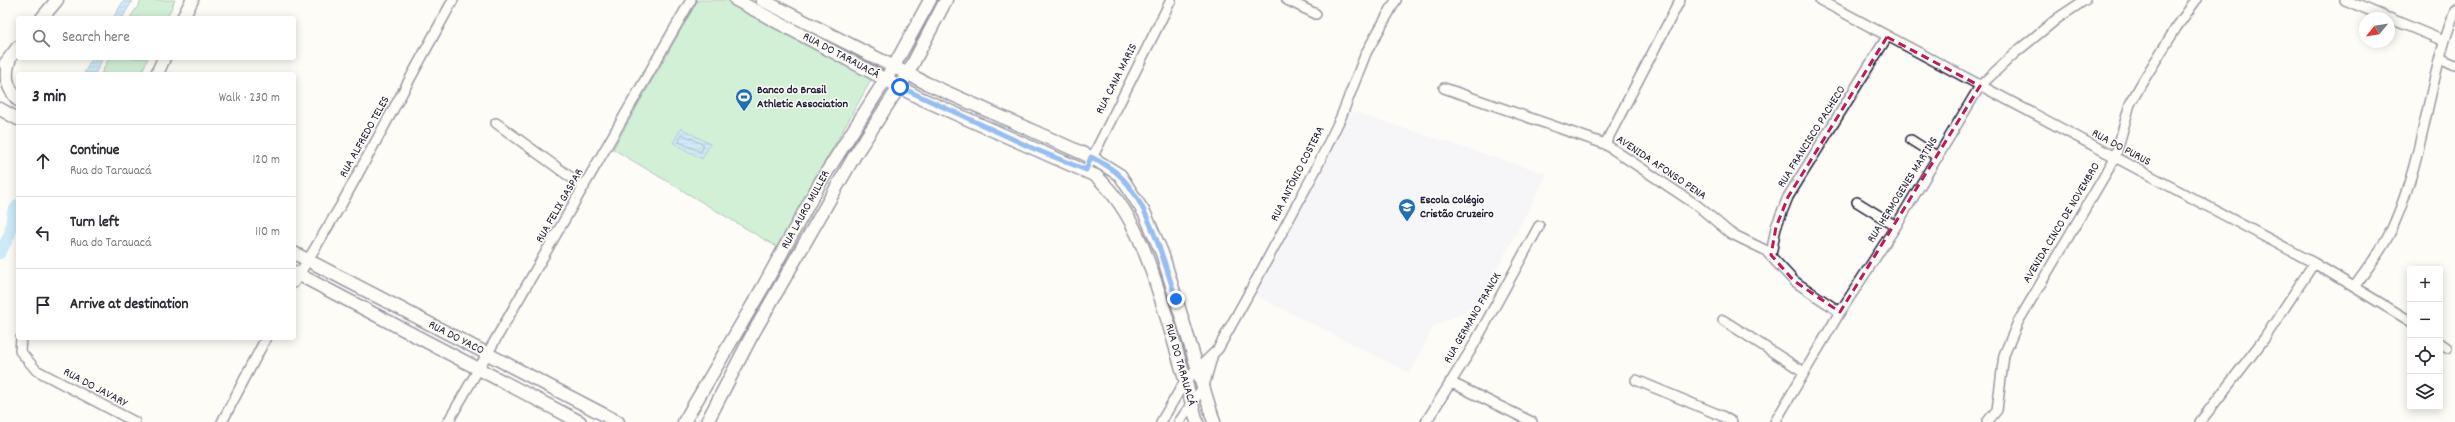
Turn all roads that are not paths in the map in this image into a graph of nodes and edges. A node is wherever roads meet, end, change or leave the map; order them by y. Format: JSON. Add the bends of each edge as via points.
{"nodes":[{"id":1,"x":56,"y":0,"type":"edge"},
{"id":2,"x":192,"y":0,"type":"edge"},
{"id":3,"x":453,"y":0,"type":"edge"},
{"id":4,"x":691,"y":0,"type":"edge"},
{"id":5,"x":736,"y":0,"type":"edge"},
{"id":6,"x":762,"y":0,"type":"edge"},
{"id":7,"x":930,"y":0,"type":"edge"},
{"id":8,"x":946,"y":0,"type":"edge"},
{"id":9,"x":1171,"y":0,"type":"edge"},
{"id":10,"x":1287,"y":0,"type":"edge"},
{"id":11,"x":1396,"y":0,"type":"edge"},
{"id":12,"x":1680,"y":0,"type":"edge"},
{"id":13,"x":1820,"y":0,"type":"edge"},
{"id":14,"x":2086,"y":0,"type":"edge"},
{"id":15,"x":2196,"y":0,"type":"edge"},
{"id":16,"x":2345,"y":0,"type":"edge"},
{"id":17,"x":2455,"y":11,"type":"edge"},
{"id":18,"x":2374,"y":12,"type":"edge"},
{"id":19,"x":1316,"y":14,"type":"dead end"},
{"id":20,"x":44,"y":16,"type":"edge"},
{"id":21,"x":184,"y":16,"type":"edge"},
{"id":22,"x":2395,"y":21,"type":"edge"},
{"id":23,"x":1888,"y":37,"type":"junction"},
{"id":24,"x":2444,"y":41,"type":"junction"},
{"id":25,"x":11,"y":54,"type":"edge"},
{"id":26,"x":2442,"y":59,"type":"junction"},
{"id":27,"x":163,"y":60,"type":"edge"},
{"id":28,"x":2455,"y":65,"type":"edge"},
{"id":29,"x":894,"y":66,"type":"junction"},
{"id":30,"x":0,"y":71,"type":"edge"},
{"id":31,"x":158,"y":72,"type":"edge"},
{"id":32,"x":908,"y":73,"type":"junction"},
{"id":33,"x":886,"y":79,"type":"junction"},
{"id":34,"x":1980,"y":86,"type":"junction"},
{"id":35,"x":900,"y":87,"type":"junction"},
{"id":36,"x":1444,"y":88,"type":"dead end"},
{"id":37,"x":0,"y":93,"type":"edge"},
{"id":38,"x":16,"y":98,"type":"edge"},
{"id":39,"x":16,"y":99,"type":"edge"},
{"id":40,"x":968,"y":102,"type":"junction"},
{"id":41,"x":1,"y":110,"type":"edge"},
{"id":42,"x":963,"y":116,"type":"junction"},
{"id":43,"x":16,"y":118,"type":"edge"},
{"id":44,"x":496,"y":123,"type":"dead end"},
{"id":45,"x":1911,"y":140,"type":"dead end"},
{"id":46,"x":1605,"y":144,"type":"junction"},
{"id":47,"x":1091,"y":157,"type":"junction"},
{"id":48,"x":1938,"y":158,"type":"junction"},
{"id":49,"x":2115,"y":158,"type":"junction"},
{"id":50,"x":1086,"y":170,"type":"junction"},
{"id":51,"x":584,"y":187,"type":"junction"},
{"id":52,"x":1857,"y":202,"type":"dead end"},
{"id":53,"x":1539,"y":226,"type":"dead end"},
{"id":54,"x":1896,"y":226,"type":"junction"},
{"id":55,"x":296,"y":254,"type":"edge"},
{"id":56,"x":1771,"y":255,"type":"junction"},
{"id":57,"x":307,"y":260,"type":"junction"},
{"id":58,"x":2314,"y":263,"type":"junction"},
{"id":59,"x":296,"y":277,"type":"edge"},
{"id":60,"x":2355,"y":286,"type":"junction"},
{"id":61,"x":1840,"y":312,"type":"junction"},
{"id":62,"x":2407,"y":319,"type":"edge"},
{"id":63,"x":1723,"y":320,"type":"dead end"},
{"id":64,"x":20,"y":340,"type":"edge"},
{"id":65,"x":265,"y":340,"type":"edge"},
{"id":66,"x":489,"y":354,"type":"junction"},
{"id":67,"x":1213,"y":354,"type":"junction"},
{"id":68,"x":1198,"y":366,"type":"junction"},
{"id":69,"x":479,"y":368,"type":"junction"},
{"id":70,"x":1804,"y":372,"type":"junction"},
{"id":71,"x":1636,"y":380,"type":"dead end"},
{"id":72,"x":1185,"y":381,"type":"junction"},
{"id":73,"x":1450,"y":382,"type":"junction"},
{"id":74,"x":1204,"y":386,"type":"junction"},
{"id":75,"x":1191,"y":402,"type":"junction"},
{"id":76,"x":135,"y":422,"type":"edge"},
{"id":77,"x":222,"y":422,"type":"edge"},
{"id":78,"x":448,"y":422,"type":"edge"},
{"id":79,"x":580,"y":422,"type":"edge"},
{"id":80,"x":618,"y":422,"type":"edge"},
{"id":81,"x":684,"y":422,"type":"edge"},
{"id":82,"x":707,"y":422,"type":"edge"},
{"id":83,"x":1161,"y":422,"type":"edge"},
{"id":84,"x":1180,"y":422,"type":"edge"},
{"id":85,"x":1197,"y":422,"type":"edge"},
{"id":86,"x":1214,"y":422,"type":"edge"},
{"id":87,"x":1426,"y":422,"type":"edge"},
{"id":88,"x":1532,"y":422,"type":"edge"},
{"id":89,"x":1732,"y":422,"type":"edge"},
{"id":90,"x":1775,"y":422,"type":"edge"},
{"id":91,"x":1987,"y":422,"type":"edge"},
{"id":92,"x":2200,"y":422,"type":"edge"}],
"edges":[{"from":1,"to":20,"type":"street"},
{"from":2,"to":21,"type":"street"},
{"from":3,"to":57,"type":"street","name":"RUA ALFREDO TELES","via":[[341,206]]},
{"from":4,"to":51,"type":"street","name":"RUA FELIX GASPAR"},
{"from":5,"to":33,"type":"street","name":"RUA DO TARAUACÁ"},
{"from":6,"to":29,"type":"street","name":"RUA DO TARAUACÁ"},
{"from":7,"to":29,"type":"street","name":"RUA LAURO MULLER"},
{"from":8,"to":32,"type":"street","name":"RUA LAURO MULLER"},
{"from":9,"to":47,"type":"street","name":"RUA CANA MARIS"},
{"from":10,"to":19,"type":"street"},
{"from":11,"to":67,"type":"street","name":"RUA ANTÔNIO COSTERA","via":[[1366,53],[1341,116],[1315,171]]},
{"from":12,"to":46,"type":"street"},
{"from":13,"to":23,"type":"street","name":"RUA DO PURUS"},
{"from":14,"to":34,"type":"street","name":"RUA HERMOGENES MARTINS","via":[[2058,18]]},
{"from":15,"to":49,"type":"street","name":"AVENIDA CINCO DE NOVEMBRO","via":[[2154,60],[2130,104]]},
{"from":16,"to":18,"type":"street"},
{"from":17,"to":24,"type":"street"},
{"from":22,"to":24,"type":"street"},
{"from":23,"to":34,"type":"street","name":"RUA DO PURUS"},
{"from":23,"to":56,"type":"street","name":"RUA FRANCISCO PACHECO","via":[[1788,197],[1776,227]]},
{"from":24,"to":26,"type":"street"},
{"from":25,"to":30,"type":"street"},
{"from":25,"to":38,"type":"street","via":[[5,79]]},
{"from":26,"to":28,"type":"street"},
{"from":26,"to":60,"type":"street","via":[[2422,126],[2417,156],[2394,225]]},
{"from":27,"to":31,"type":"street"},
{"from":29,"to":32,"type":"street","name":"RUA DO TARAUACÁ"},
{"from":29,"to":33,"type":"street","name":"RUA LAURO MULLER"},
{"from":32,"to":35,"type":"street","name":"RUA LAURO MULLER"},
{"from":32,"to":40,"type":"street","name":"RUA DO TARAUACÁ"},
{"from":33,"to":35,"type":"street","name":"RUA DO TARAUACÁ"},
{"from":33,"to":81,"type":"street","name":"RUA LAURO MULLER","via":[[821,181]]},
{"from":34,"to":48,"type":"street","name":"RUA HERMOGENES MARTINS"},
{"from":34,"to":49,"type":"street","name":"RUA DO PURUS"},
{"from":35,"to":42,"type":"street","name":"RUA DO TARAUACÁ"},
{"from":35,"to":82,"type":"street","name":"RUA LAURO MULLER","via":[[855,155],[751,338]]},
{"from":36,"to":46,"type":"street","name":"AVENIDA AFONSO PENA"},
{"from":37,"to":39,"type":"street"},
{"from":40,"to":42,"type":"street"},
{"from":40,"to":47,"type":"street","name":"RUA DO TARAUACÁ"},
{"from":41,"to":43,"type":"street"},
{"from":42,"to":50,"type":"street","name":"RUA DO TARAUACÁ"},
{"from":44,"to":51,"type":"street"},
{"from":45,"to":48,"type":"street"},
{"from":46,"to":56,"type":"street","name":"AVENIDA AFONSO PENA","via":[[1698,206],[1730,233]]},
{"from":47,"to":50,"type":"street","name":"RUA CANA MARIS"},
{"from":47,"to":68,"type":"street","name":"RUA DO TARAUACÁ","via":[[1120,175],[1145,214],[1162,253]]},
{"from":48,"to":54,"type":"street","name":"RUA HERMOGENES MARTINS"},
{"from":49,"to":58,"type":"street","name":"RUA DO PURUS"},
{"from":49,"to":91,"type":"street","name":"AVENIDA CINCO DE NOVEMBRO","via":[[2018,322],[2004,355],[1998,410]]},
{"from":50,"to":72,"type":"street","name":"RUA DO TARAUACÁ","via":[[1110,189],[1128,215],[1149,261]]},
{"from":51,"to":66,"type":"street","name":"RUA FELIX GASPAR"},
{"from":52,"to":54,"type":"street"},
{"from":53,"to":73,"type":"street","name":"RUA GERMANO FRANCK","via":[[1472,348]]},
{"from":54,"to":61,"type":"street","name":"RUA HERMOGENES MARTINS"},
{"from":55,"to":57,"type":"street","name":"RUA DO YACO"},
{"from":56,"to":61,"type":"street","name":"AVENIDA AFONSO PENA","via":[[1794,281]]},
{"from":57,"to":59,"type":"street","name":"RUA ALFREDO TELES"},
{"from":57,"to":66,"type":"street","name":"RUA DO YACO"},
{"from":58,"to":60,"type":"street","name":"RUA DO PURUS"},
{"from":58,"to":92,"type":"street","via":[[2264,339]]},
{"from":59,"to":69,"type":"street","name":"RUA DO YACO"},
{"from":60,"to":62,"type":"street","name":"RUA DO PURUS"},
{"from":61,"to":70,"type":"street","name":"RUA HERMOGENES MARTINS"},
{"from":63,"to":70,"type":"street"},
{"from":64,"to":76,"type":"street","name":"RUA DO JAVARY","via":[[20,351],[36,370]]},
{"from":65,"to":77,"type":"street"},
{"from":66,"to":69,"type":"street","name":"RUA FELIX GASPAR"},
{"from":66,"to":80,"type":"street","name":"RUA DO YACO"},
{"from":67,"to":68,"type":"street","name":"RUA ANTÔNIO COSTERA"},
{"from":67,"to":74,"type":"street","name":"RUA ANTÔNIO COSTERA"},
{"from":68,"to":72,"type":"street","name":"RUA ANTÔNIO COSTERA"},
{"from":68,"to":74,"type":"street","name":"RUA DO TARAUACÁ"},
{"from":69,"to":78,"type":"street","name":"RUA FELIX GASPAR"},
{"from":69,"to":79,"type":"street","name":"RUA DO YACO"},
{"from":70,"to":90,"type":"street","name":"RUA HERMOGENES MARTINS"},
{"from":71,"to":89,"type":"street"},
{"from":72,"to":75,"type":"street","name":"RUA DO TARAUACÁ"},
{"from":72,"to":83,"type":"street","name":"RUA ANTÔNIO COSTERA"},
{"from":73,"to":87,"type":"street","name":"RUA GERMANO FRANCK"},
{"from":73,"to":88,"type":"street"},
{"from":74,"to":75,"type":"street","name":"RUA ANTÔNIO COSTERA"},
{"from":74,"to":86,"type":"street","name":"RUA DO TARAUACÁ"},
{"from":75,"to":84,"type":"street","name":"RUA ANTÔNIO COSTERA"},
{"from":75,"to":85,"type":"street","name":"RUA DO TARAUACÁ"}]}
